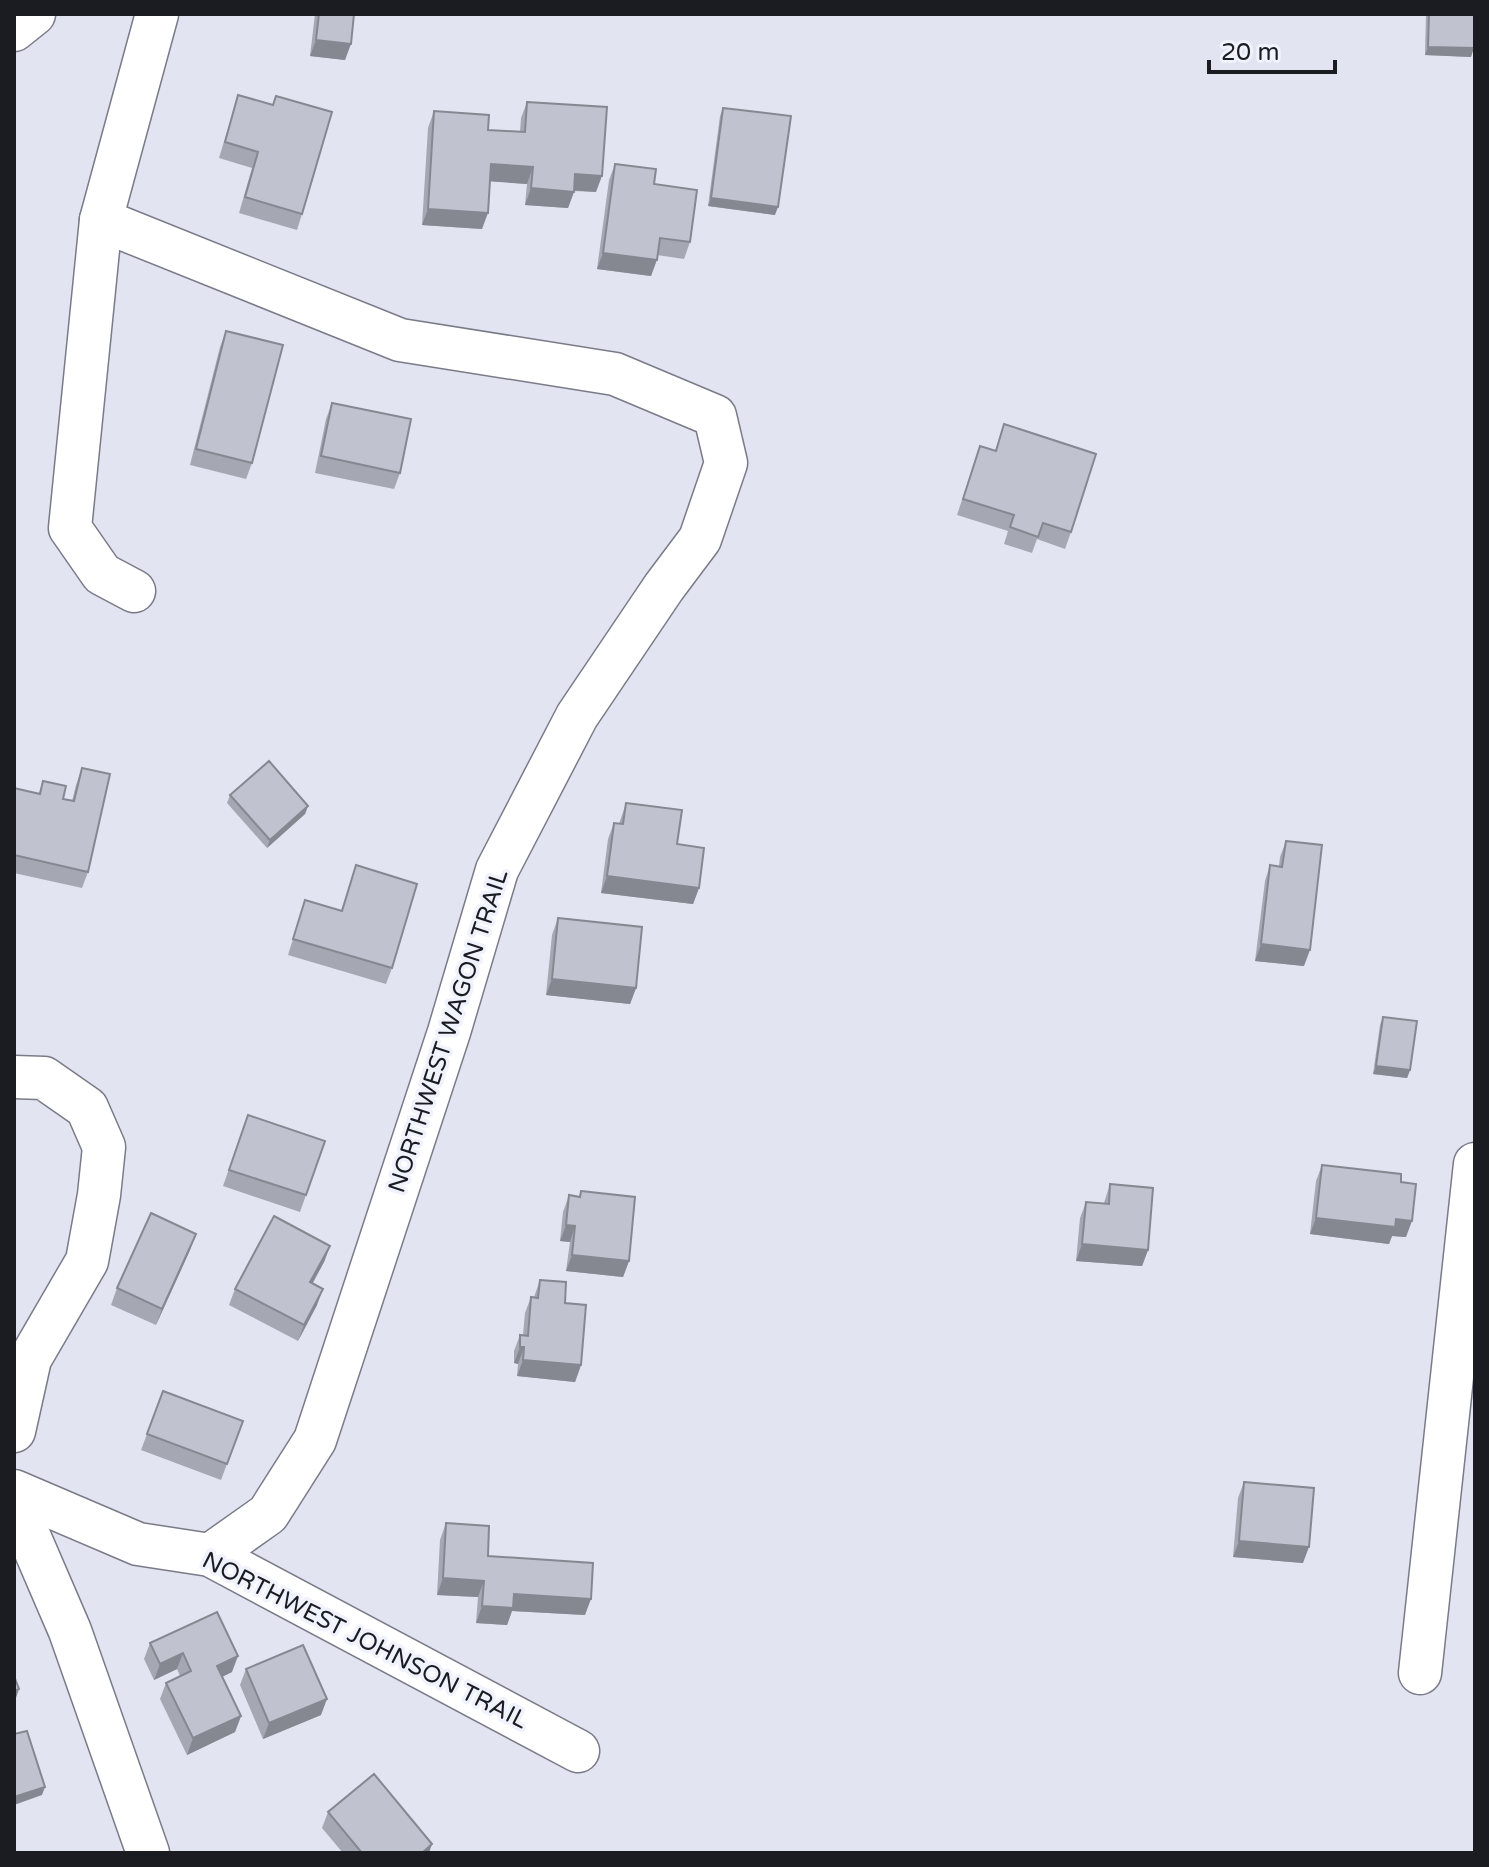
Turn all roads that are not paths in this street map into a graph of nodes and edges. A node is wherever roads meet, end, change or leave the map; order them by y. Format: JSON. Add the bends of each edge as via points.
{"nodes":[{"id":1,"x":34,"y":14,"type":"edge"},
{"id":2,"x":157,"y":14,"type":"edge"},
{"id":3,"x":14,"y":30,"type":"edge"},
{"id":4,"x":101,"y":220,"type":"junction"},
{"id":5,"x":134,"y":591,"type":"dead end"},
{"id":6,"x":14,"y":1077,"type":"edge"},
{"id":7,"x":1475,"y":1164,"type":"edge"},
{"id":8,"x":14,"y":1431,"type":"edge"},
{"id":9,"x":14,"y":1491,"type":"edge"},
{"id":10,"x":14,"y":1501,"type":"edge"},
{"id":11,"x":210,"y":1555,"type":"junction"},
{"id":12,"x":1420,"y":1673,"type":"dead end"},
{"id":13,"x":578,"y":1751,"type":"dead end"},
{"id":14,"x":148,"y":1853,"type":"edge"}],
"edges":[{"from":1,"to":3,"type":"street"},
{"from":2,"to":4,"type":"street"},
{"from":4,"to":5,"type":"street","via":[[70,528],[102,574]]},
{"from":4,"to":11,"type":"street","name":"NORTHWEST WAGON TRAIL","via":[[400,340],[615,374],[715,416],[726,463],[700,539],[577,716],[497,870],[315,1440],[268,1514]]},
{"from":6,"to":8,"type":"street","via":[[44,1078],[87,1108],[104,1147],[87,1261],[30,1359]]},
{"from":7,"to":12,"type":"street"},
{"from":9,"to":11,"type":"street","name":"NORTHWEST JOHNSON TRAIL","via":[[138,1544]]},
{"from":10,"to":14,"type":"street","via":[[70,1631]]},
{"from":11,"to":13,"type":"street","name":"NORTHWEST JOHNSON TRAIL"}]}
